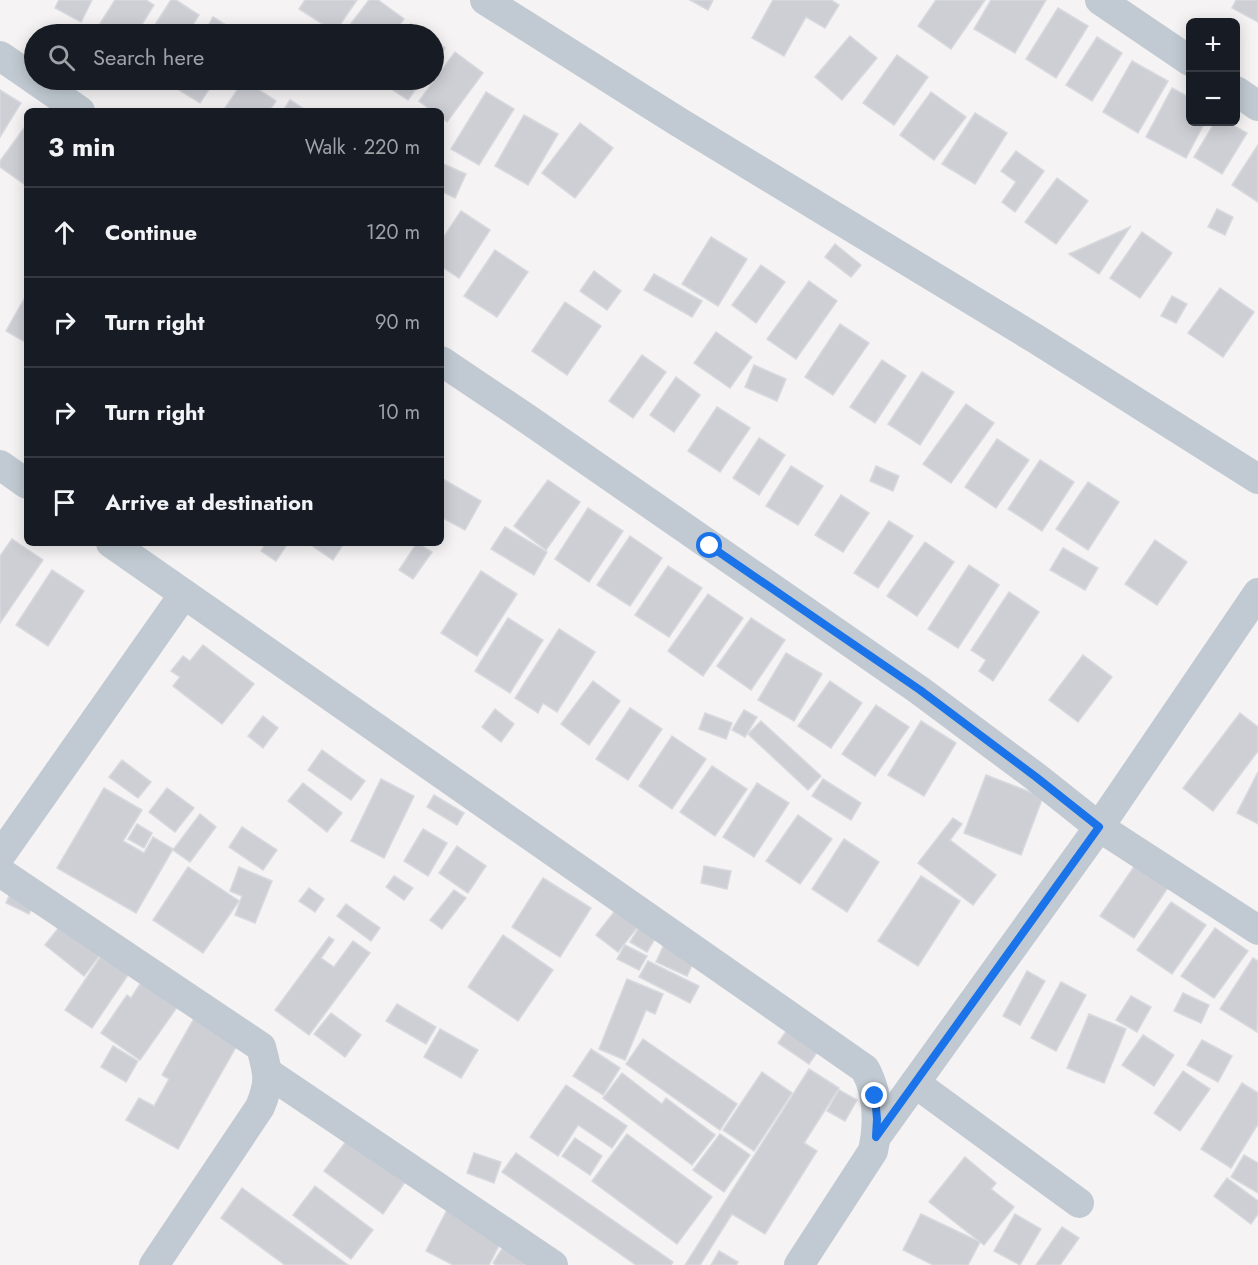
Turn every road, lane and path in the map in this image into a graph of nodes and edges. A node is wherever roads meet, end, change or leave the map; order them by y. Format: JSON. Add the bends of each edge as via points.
{"nodes":[{"id":1,"x":485,"y":0,"type":"edge"},
{"id":2,"x":1100,"y":0,"type":"edge"},
{"id":3,"x":0,"y":56,"type":"edge"},
{"id":4,"x":1186,"y":58,"type":"edge"},
{"id":5,"x":24,"y":72,"type":"edge"},
{"id":6,"x":50,"y":90,"type":"edge"},
{"id":7,"x":1240,"y":94,"type":"edge"},
{"id":8,"x":1258,"y":106,"type":"edge"},
{"id":9,"x":76,"y":108,"type":"edge"},
{"id":10,"x":444,"y":364,"type":"edge"},
{"id":11,"x":0,"y":465,"type":"edge"},
{"id":12,"x":1258,"y":479,"type":"edge"},
{"id":13,"x":24,"y":482,"type":"edge"},
{"id":14,"x":115,"y":546,"type":"edge"},
{"id":15,"x":1258,"y":593,"type":"edge"},
{"id":16,"x":184,"y":594,"type":"junction"},
{"id":17,"x":1099,"y":827,"type":"junction"},
{"id":18,"x":0,"y":856,"type":"edge"},
{"id":19,"x":0,"y":872,"type":"edge"},
{"id":20,"x":1258,"y":930,"type":"edge"},
{"id":21,"x":268,"y":1073,"type":"junction"},
{"id":22,"x":915,"y":1083,"type":"junction"},
{"id":23,"x":876,"y":1137,"type":"junction"},
{"id":24,"x":1079,"y":1203,"type":"dead end"},
{"id":25,"x":154,"y":1265,"type":"edge"},
{"id":26,"x":553,"y":1265,"type":"edge"},
{"id":27,"x":799,"y":1265,"type":"edge"}],
"edges":[{"from":1,"to":12,"type":"street"},
{"from":2,"to":4,"type":"street"},
{"from":3,"to":5,"type":"street"},
{"from":6,"to":9,"type":"street"},
{"from":7,"to":8,"type":"street"},
{"from":10,"to":17,"type":"street","via":[[920,690]]},
{"from":11,"to":13,"type":"street"},
{"from":14,"to":16,"type":"street"},
{"from":15,"to":17,"type":"street"},
{"from":16,"to":18,"type":"street"},
{"from":16,"to":23,"type":"street","via":[[865,1069],[875,1096]]},
{"from":17,"to":20,"type":"street"},
{"from":17,"to":22,"type":"street"},
{"from":19,"to":21,"type":"street","via":[[261,1047]]},
{"from":21,"to":25,"type":"street","via":[[267,1092],[260,1107]]},
{"from":21,"to":26,"type":"street"},
{"from":22,"to":23,"type":"street"},
{"from":22,"to":24,"type":"street"},
{"from":23,"to":27,"type":"street","via":[[866,1164]]}]}
